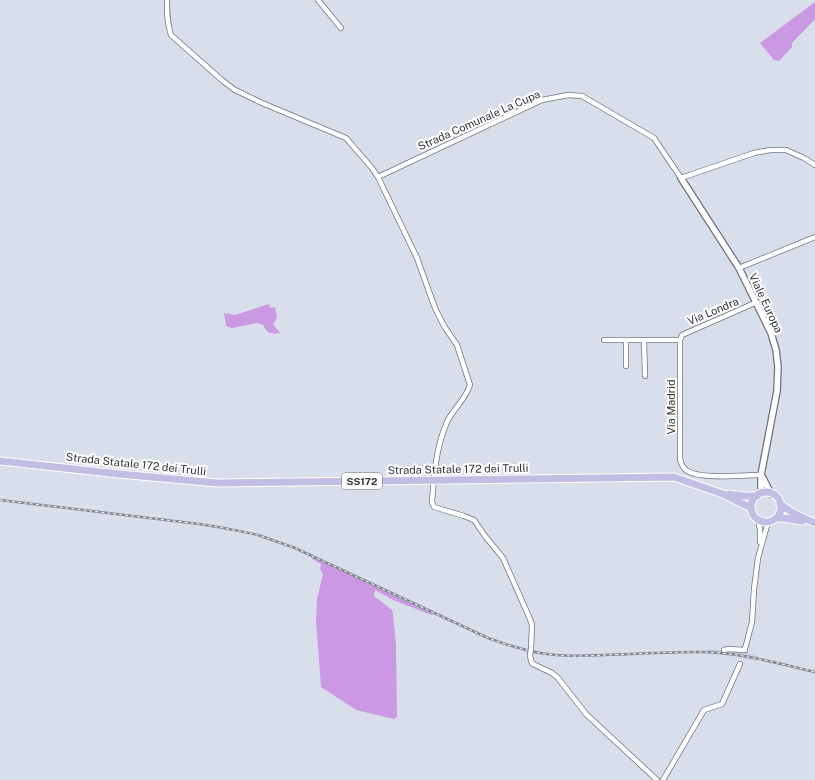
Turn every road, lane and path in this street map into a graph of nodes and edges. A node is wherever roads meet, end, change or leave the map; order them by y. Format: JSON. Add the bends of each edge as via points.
{"nodes":[{"id":1,"x":167,"y":0,"type":"edge"},
{"id":2,"x":318,"y":0,"type":"edge"},
{"id":3,"x":341,"y":28,"type":"dead end"},
{"id":4,"x":815,"y":165,"type":"edge"},
{"id":5,"x":378,"y":176,"type":"junction"},
{"id":6,"x":681,"y":178,"type":"junction"},
{"id":7,"x":815,"y":237,"type":"edge"},
{"id":8,"x":740,"y":268,"type":"junction"},
{"id":9,"x":756,"y":302,"type":"junction"},
{"id":10,"x":604,"y":340,"type":"dead end"},
{"id":11,"x":626,"y":340,"type":"junction"},
{"id":12,"x":644,"y":340,"type":"junction"},
{"id":13,"x":680,"y":340,"type":"junction"},
{"id":14,"x":626,"y":366,"type":"dead end"},
{"id":15,"x":645,"y":376,"type":"dead end"},
{"id":16,"x":0,"y":461,"type":"edge"},
{"id":17,"x":761,"y":475,"type":"junction"},
{"id":18,"x":433,"y":480,"type":"junction"},
{"id":19,"x":723,"y":494,"type":"junction"},
{"id":20,"x":771,"y":494,"type":"junction"},
{"id":21,"x":759,"y":495,"type":"junction"},
{"id":22,"x":780,"y":504,"type":"junction"},
{"id":23,"x":751,"y":508,"type":"junction"},
{"id":24,"x":776,"y":518,"type":"junction"},
{"id":25,"x":758,"y":520,"type":"junction"},
{"id":26,"x":768,"y":522,"type":"junction"},
{"id":27,"x":815,"y":523,"type":"edge"},
{"id":28,"x":760,"y":550,"type":"junction"},
{"id":29,"x":724,"y":650,"type":"dead end"},
{"id":30,"x":740,"y":664,"type":"dead end"},
{"id":31,"x":657,"y":780,"type":"edge"},
{"id":32,"x":662,"y":780,"type":"edge"}],
"edges":[{"from":1,"to":5,"type":"street","via":[[167,18],[172,35],[223,81],[262,104],[346,138]]},
{"from":2,"to":3,"type":"street"},
{"from":4,"to":6,"type":"street","via":[[786,150],[770,150]]},
{"from":5,"to":6,"type":"street","name":"Strada Comunale La Cupa","via":[[542,100],[568,95],[582,96],[654,138]]},
{"from":5,"to":18,"type":"street","via":[[417,258],[435,308],[457,345],[470,385],[443,433]]},
{"from":6,"to":8,"type":"street","name":"Viale Europa"},
{"from":7,"to":8,"type":"street"},
{"from":8,"to":9,"type":"street","name":"Viale Europa"},
{"from":9,"to":13,"type":"street","name":"Via Londra","via":[[684,333]]},
{"from":9,"to":17,"type":"street","name":"Viale Europa","via":[[771,333],[778,367],[777,391]]},
{"from":10,"to":11,"type":"street"},
{"from":11,"to":12,"type":"street"},
{"from":11,"to":14,"type":"street"},
{"from":12,"to":13,"type":"street"},
{"from":12,"to":15,"type":"street"},
{"from":13,"to":17,"type":"street","name":"Via Madrid","via":[[681,463],[687,471],[704,476]]},
{"from":16,"to":18,"type":"main road","name":"Strada Statale 172 dei Trulli","number":"SS172","via":[[217,483]]},
{"from":17,"to":20,"type":"street"},
{"from":17,"to":21,"type":"street","name":"Viale Europa"},
{"from":18,"to":19,"type":"main road","name":"Strada Statale 172 dei Trulli","number":"SS172","via":[[674,477]]},
{"from":18,"to":31,"type":"street","bridge":true,"via":[[433,505],[474,520],[503,558],[532,625],[530,655],[533,664],[558,678],[586,714]]},
{"from":19,"to":21,"type":"main road","name":"Strada Statale 172 dei Trulli"},
{"from":19,"to":23,"type":"main road","name":"Strada Statale 172 dei Trulli"},
{"from":20,"to":21,"type":"main road"},
{"from":20,"to":22,"type":"main road"},
{"from":21,"to":23,"type":"main road","via":[[754,499]]},
{"from":22,"to":24,"type":"main road","via":[[781,509]]},
{"from":22,"to":27,"type":"main road"},
{"from":23,"to":25,"type":"main road"},
{"from":24,"to":26,"type":"main road"},
{"from":24,"to":27,"type":"main road"},
{"from":25,"to":26,"type":"main road"},
{"from":25,"to":28,"type":"street"},
{"from":26,"to":28,"type":"street"},
{"from":28,"to":29,"type":"street","via":[[752,622],[745,650]]},
{"from":30,"to":32,"type":"street","via":[[722,704],[704,710]]}]}
